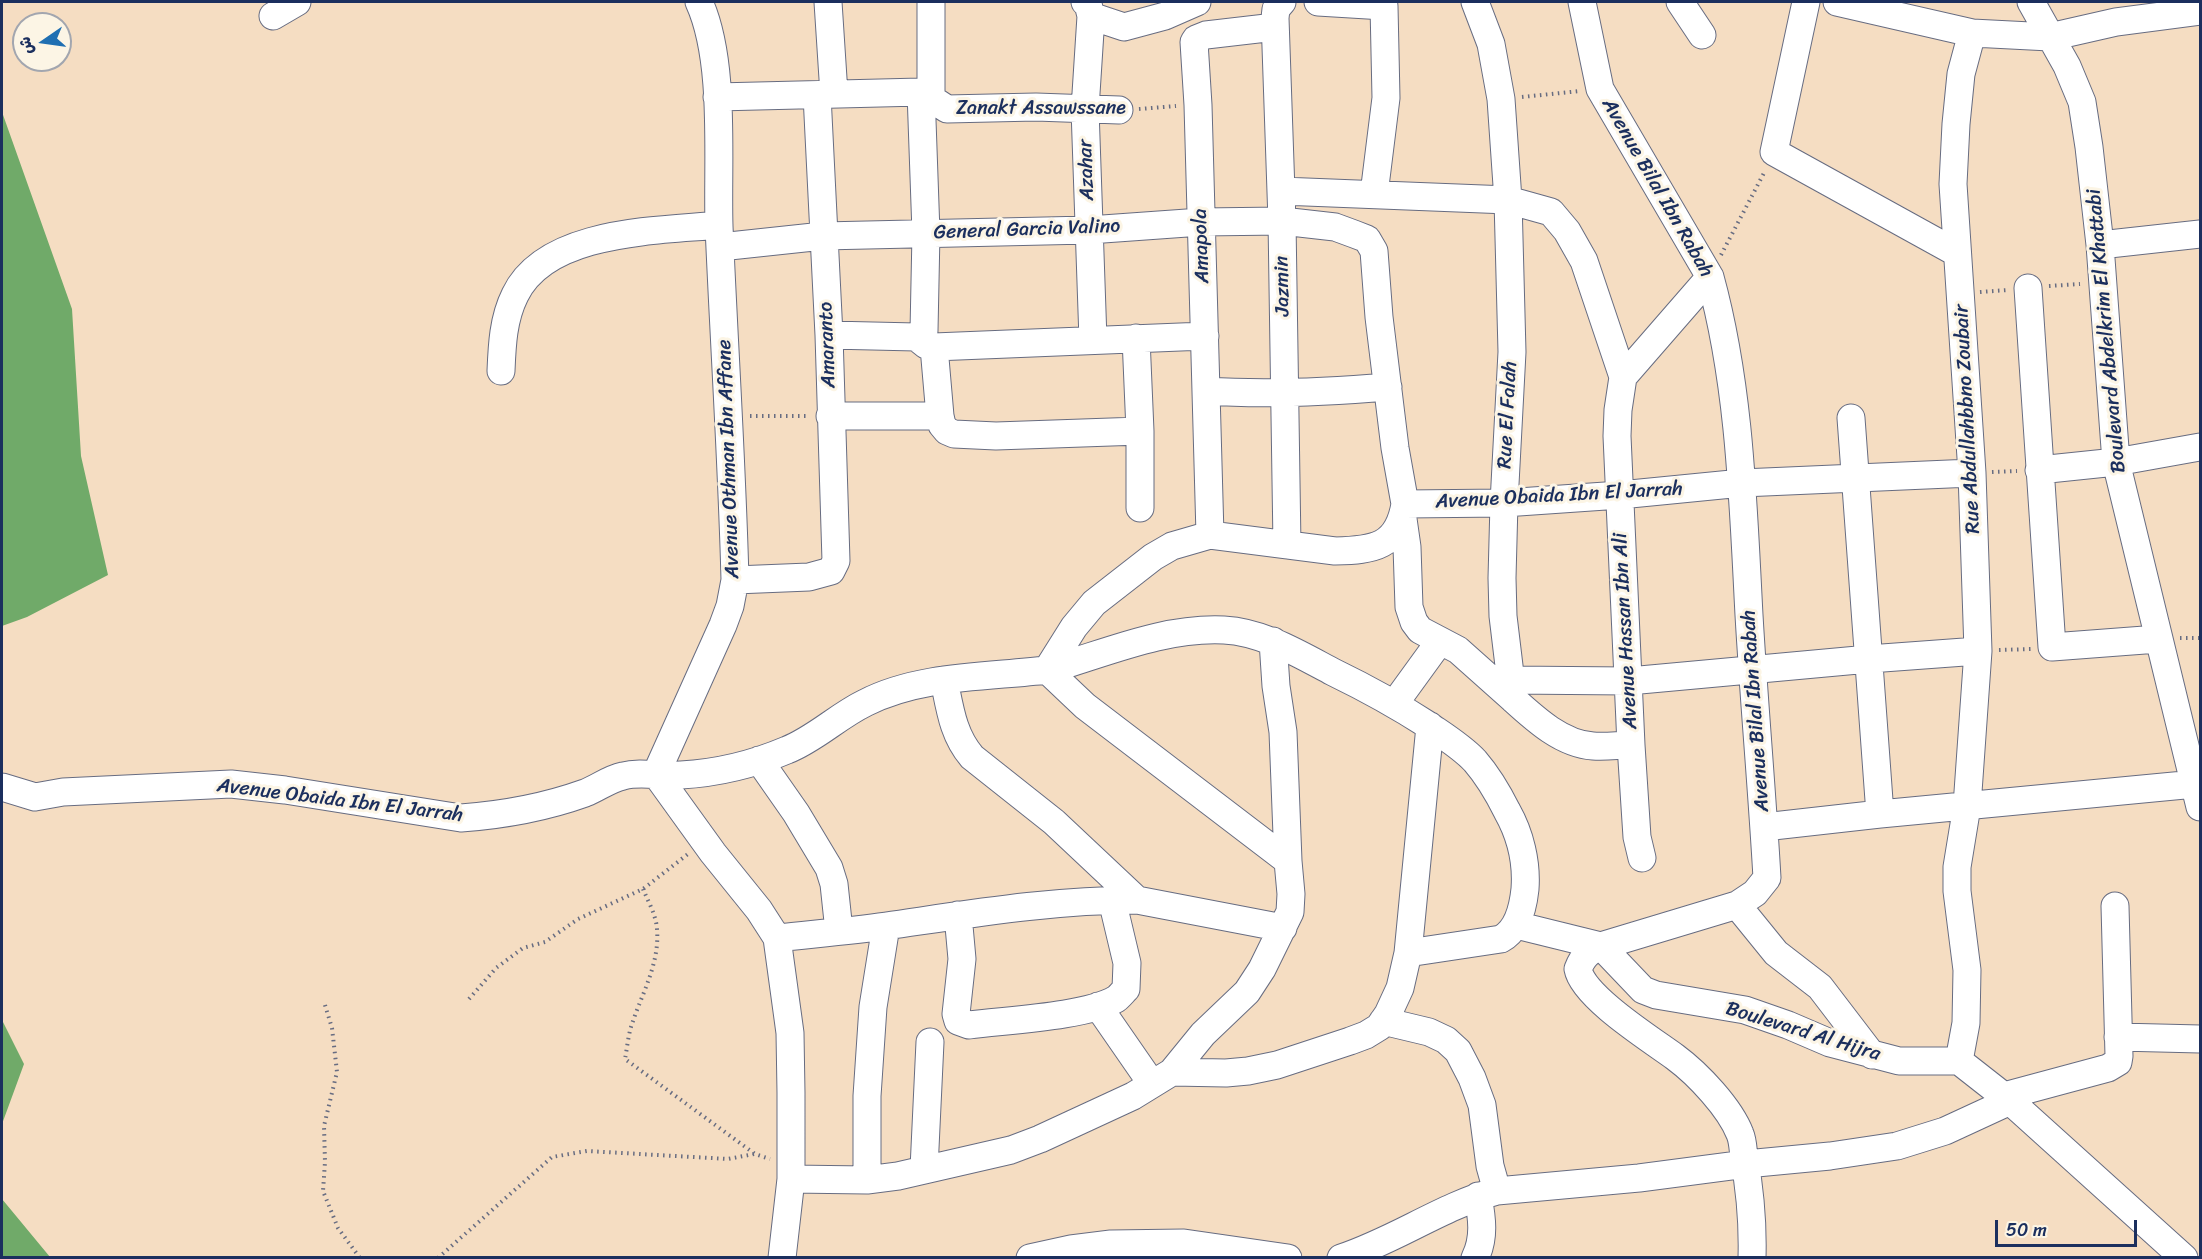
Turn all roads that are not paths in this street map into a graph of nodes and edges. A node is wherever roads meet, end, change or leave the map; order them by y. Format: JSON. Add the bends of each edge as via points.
{"nodes":[{"id":1,"x":297,"y":2,"type":"edge"},
{"id":2,"x":699,"y":2,"type":"edge"},
{"id":3,"x":828,"y":2,"type":"edge"},
{"id":4,"x":931,"y":2,"type":"edge"},
{"id":5,"x":1197,"y":2,"type":"edge"},
{"id":6,"x":1318,"y":2,"type":"edge"},
{"id":7,"x":1475,"y":2,"type":"edge"},
{"id":8,"x":1582,"y":2,"type":"edge"},
{"id":9,"x":1680,"y":2,"type":"edge"},
{"id":10,"x":1806,"y":2,"type":"edge"},
{"id":11,"x":1836,"y":2,"type":"edge"},
{"id":12,"x":2031,"y":2,"type":"edge"},
{"id":13,"x":1088,"y":9,"type":"edge"},
{"id":14,"x":2200,"y":11,"type":"edge"},
{"id":15,"x":2115,"y":12,"type":"edge"},
{"id":16,"x":1279,"y":14,"type":"edge"},
{"id":17,"x":273,"y":16,"type":"dead end"},
{"id":18,"x":1972,"y":33,"type":"junction"},
{"id":19,"x":1702,"y":34,"type":"dead end"},
{"id":20,"x":2050,"y":37,"type":"junction"},
{"id":21,"x":826,"y":94,"type":"junction"},
{"id":22,"x":926,"y":96,"type":"junction"},
{"id":23,"x":717,"y":97,"type":"junction"},
{"id":24,"x":1084,"y":109,"type":"junction"},
{"id":25,"x":1119,"y":110,"type":"road end"},
{"id":26,"x":1281,"y":191,"type":"junction"},
{"id":27,"x":1374,"y":194,"type":"junction"},
{"id":28,"x":1508,"y":200,"type":"junction"},
{"id":29,"x":1282,"y":221,"type":"junction"},
{"id":30,"x":1201,"y":222,"type":"junction"},
{"id":31,"x":1089,"y":230,"type":"junction"},
{"id":32,"x":927,"y":233,"type":"junction"},
{"id":33,"x":2200,"y":234,"type":"edge"},
{"id":34,"x":719,"y":236,"type":"junction"},
{"id":35,"x":822,"y":237,"type":"junction"},
{"id":36,"x":2100,"y":245,"type":"junction"},
{"id":37,"x":1957,"y":253,"type":"junction"},
{"id":38,"x":1710,"y":277,"type":"junction"},
{"id":39,"x":2028,"y":288,"type":"road end"},
{"id":40,"x":829,"y":335,"type":"junction"},
{"id":41,"x":1205,"y":336,"type":"junction"},
{"id":42,"x":1136,"y":338,"type":"junction"},
{"id":43,"x":1093,"y":340,"type":"junction"},
{"id":44,"x":925,"y":342,"type":"junction"},
{"id":45,"x":501,"y":371,"type":"dead end"},
{"id":46,"x":1623,"y":377,"type":"junction"},
{"id":47,"x":1388,"y":387,"type":"junction"},
{"id":48,"x":1207,"y":391,"type":"junction"},
{"id":49,"x":1286,"y":393,"type":"junction"},
{"id":50,"x":830,"y":416,"type":"junction"},
{"id":51,"x":940,"y":416,"type":"junction"},
{"id":52,"x":1851,"y":417,"type":"dead end"},
{"id":53,"x":1140,"y":431,"type":"junction"},
{"id":54,"x":2200,"y":447,"type":"edge"},
{"id":55,"x":2116,"y":462,"type":"junction"},
{"id":56,"x":2039,"y":470,"type":"junction"},
{"id":57,"x":1972,"y":473,"type":"junction"},
{"id":58,"x":1854,"y":479,"type":"junction"},
{"id":59,"x":1742,"y":483,"type":"junction"},
{"id":60,"x":1620,"y":495,"type":"junction"},
{"id":61,"x":1504,"y":504,"type":"junction"},
{"id":62,"x":1140,"y":508,"type":"dead end"},
{"id":63,"x":1404,"y":511,"type":"junction"},
{"id":64,"x":1210,"y":535,"type":"junction"},
{"id":65,"x":1287,"y":545,"type":"junction"},
{"id":66,"x":735,"y":580,"type":"junction"},
{"id":67,"x":2158,"y":639,"type":"junction"},
{"id":68,"x":1440,"y":641,"type":"junction"},
{"id":69,"x":1273,"y":642,"type":"junction"},
{"id":70,"x":1978,"y":651,"type":"junction"},
{"id":71,"x":1869,"y":659,"type":"junction"},
{"id":72,"x":1047,"y":670,"type":"junction"},
{"id":73,"x":1752,"y":671,"type":"junction"},
{"id":74,"x":944,"y":681,"type":"junction"},
{"id":75,"x":1629,"y":681,"type":"junction"},
{"id":76,"x":1512,"y":690,"type":"junction"},
{"id":77,"x":1395,"y":703,"type":"junction"},
{"id":78,"x":1430,"y":726,"type":"junction"},
{"id":79,"x":1631,"y":745,"type":"junction"},
{"id":80,"x":759,"y":760,"type":"junction"},
{"id":81,"x":656,"y":774,"type":"junction"},
{"id":82,"x":2,"y":787,"type":"edge"},
{"id":83,"x":2198,"y":796,"type":"edge"},
{"id":84,"x":1967,"y":806,"type":"junction"},
{"id":85,"x":1880,"y":814,"type":"junction"},
{"id":86,"x":1764,"y":827,"type":"junction"},
{"id":87,"x":1642,"y":858,"type":"dead end"},
{"id":88,"x":1288,"y":861,"type":"junction"},
{"id":89,"x":1124,"y":900,"type":"junction"},
{"id":90,"x":1737,"y":905,"type":"junction"},
{"id":91,"x":2115,"y":906,"type":"dead end"},
{"id":92,"x":958,"y":915,"type":"junction"},
{"id":93,"x":1516,"y":925,"type":"junction"},
{"id":94,"x":886,"y":926,"type":"junction"},
{"id":95,"x":1283,"y":928,"type":"junction"},
{"id":96,"x":839,"y":931,"type":"junction"},
{"id":97,"x":777,"y":938,"type":"junction"},
{"id":98,"x":1601,"y":946,"type":"junction"},
{"id":99,"x":1408,"y":953,"type":"junction"},
{"id":100,"x":1098,"y":1006,"type":"junction"},
{"id":101,"x":1383,"y":1021,"type":"junction"},
{"id":102,"x":2118,"y":1037,"type":"junction"},
{"id":103,"x":2200,"y":1039,"type":"edge"},
{"id":104,"x":930,"y":1042,"type":"dead end"},
{"id":105,"x":1872,"y":1055,"type":"junction"},
{"id":106,"x":1959,"y":1061,"type":"junction"},
{"id":107,"x":1162,"y":1078,"type":"junction"},
{"id":108,"x":2007,"y":1098,"type":"junction"},
{"id":109,"x":1746,"y":1164,"type":"junction"},
{"id":110,"x":924,"y":1169,"type":"junction"},
{"id":111,"x":791,"y":1173,"type":"junction"},
{"id":112,"x":867,"y":1180,"type":"junction"},
{"id":113,"x":1488,"y":1194,"type":"junction"},
{"id":114,"x":1112,"y":1251,"type":"edge"},
{"id":115,"x":1356,"y":1255,"type":"edge"},
{"id":116,"x":782,"y":1257,"type":"edge"},
{"id":117,"x":1030,"y":1257,"type":"edge"},
{"id":118,"x":1288,"y":1257,"type":"edge"},
{"id":119,"x":1475,"y":1257,"type":"edge"},
{"id":120,"x":1752,"y":1257,"type":"edge"},
{"id":121,"x":2184,"y":1257,"type":"edge"}],
"edges":[{"from":1,"to":17,"type":"street"},
{"from":2,"to":23,"type":"street","name":"Avenue Othman Ibn Affane","via":[[712,42]]},
{"from":3,"to":21,"type":"street","name":"Amaranto"},
{"from":4,"to":22,"type":"street"},
{"from":5,"to":13,"type":"street","via":[[1166,16],[1124,27]]},
{"from":6,"to":27,"type":"street","via":[[1384,6],[1386,98]]},
{"from":7,"to":28,"type":"street","name":"Rue El Falah","via":[[1491,44],[1501,99]]},
{"from":8,"to":38,"type":"street","name":"Avenue Bilal Ibn Rabah","via":[[1600,89]]},
{"from":9,"to":19,"type":"street"},
{"from":10,"to":37,"type":"street","via":[[1774,152]]},
{"from":11,"to":18,"type":"street"},
{"from":12,"to":20,"type":"street","name":"Boulevard Abdelkrim El Khattabi"},
{"from":13,"to":24,"type":"street","name":"Azahar"},
{"from":14,"to":15,"type":"street"},
{"from":15,"to":20,"type":"street"},
{"from":16,"to":26,"type":"street","name":"Jazmin"},
{"from":16,"to":30,"type":"street","name":"Amapola","via":[[1194,42]]},
{"from":18,"to":20,"type":"street"},
{"from":18,"to":37,"type":"street","name":"Rue Abdullahbbno Zoubair","via":[[1961,74],[1956,124],[1953,184]]},
{"from":20,"to":36,"type":"street","name":"Boulevard Abdelkrim El Khattabi","via":[[2082,102]]},
{"from":21,"to":22,"type":"street","name":"Zanakt Assawssane"},
{"from":21,"to":23,"type":"street","name":"Zanakt Assawssane"},
{"from":21,"to":35,"type":"street","name":"Amaranto"},
{"from":22,"to":24,"type":"street","name":"Zanakt Assawssane","via":[[947,109]]},
{"from":22,"to":32,"type":"street"},
{"from":23,"to":34,"type":"street","name":"Avenue Othman Ibn Affane"},
{"from":24,"to":25,"type":"street","name":"Zanakt Assawssane"},
{"from":24,"to":31,"type":"street","name":"Azahar"},
{"from":26,"to":27,"type":"street","name":"Avenue Hassan Ibn Ali"},
{"from":26,"to":29,"type":"street","name":"Jazmin"},
{"from":27,"to":28,"type":"street","name":"Avenue Hassan Ibn Ali"},
{"from":28,"to":46,"type":"street","name":"Avenue Hassan Ibn Ali","via":[[1551,212],[1567,231],[1584,261]]},
{"from":28,"to":61,"type":"street","name":"Rue El Falah","via":[[1512,352]]},
{"from":29,"to":30,"type":"street","name":"General Garcia Valino"},
{"from":29,"to":47,"type":"street","name":"General Garcia Valino","via":[[1335,227],[1367,239],[1374,251]]},
{"from":29,"to":49,"type":"street","name":"Jazmin"},
{"from":30,"to":31,"type":"street","name":"General Garcia Valino"},
{"from":30,"to":41,"type":"street","name":"Amapola"},
{"from":31,"to":32,"type":"street","name":"General Garcia Valino"},
{"from":31,"to":43,"type":"street","name":"Azahar"},
{"from":32,"to":35,"type":"street","name":"General Garcia Valino"},
{"from":32,"to":44,"type":"street","via":[[922,333]]},
{"from":33,"to":36,"type":"street"},
{"from":34,"to":35,"type":"street","name":"General Garcia Valino"},
{"from":34,"to":45,"type":"street","name":"General Garcia Valino","via":[[603,237],[546,261],[529,274],[515,293],[502,343]]},
{"from":34,"to":66,"type":"street","name":"Avenue Othman Ibn Affane"},
{"from":35,"to":40,"type":"street","name":"Amaranto"},
{"from":36,"to":55,"type":"street","name":"Boulevard Abdelkrim El Khattabi"},
{"from":37,"to":57,"type":"street","name":"Rue Abdullahbbno Zoubair"},
{"from":38,"to":46,"type":"street"},
{"from":38,"to":59,"type":"street","name":"Avenue Bilal Ibn Rabah","via":[[1722,328]]},
{"from":39,"to":56,"type":"street"},
{"from":40,"to":44,"type":"street"},
{"from":40,"to":50,"type":"street","name":"Amaranto"},
{"from":41,"to":42,"type":"street"},
{"from":41,"to":48,"type":"street","name":"Amapola"},
{"from":42,"to":43,"type":"street"},
{"from":42,"to":53,"type":"street"},
{"from":43,"to":44,"type":"street"},
{"from":44,"to":51,"type":"street"},
{"from":46,"to":60,"type":"street","name":"Avenue Hassan Ibn Ali","via":[[1617,428]]},
{"from":47,"to":49,"type":"street"},
{"from":47,"to":63,"type":"street","name":"General Garcia Valino"},
{"from":48,"to":49,"type":"street"},
{"from":48,"to":64,"type":"street","name":"Amapola"},
{"from":49,"to":65,"type":"street","name":"Jazmin"},
{"from":50,"to":51,"type":"street"},
{"from":50,"to":66,"type":"street","name":"Amaranto","via":[[836,561],[831,570],[809,577]]},
{"from":51,"to":53,"type":"street","via":[[947,431],[954,434]]},
{"from":52,"to":58,"type":"street"},
{"from":53,"to":62,"type":"street"},
{"from":54,"to":55,"type":"street"},
{"from":55,"to":56,"type":"street"},
{"from":55,"to":67,"type":"street","name":"Boulevard Abdelkrim El Khattabi"},
{"from":56,"to":67,"type":"street","via":[[2052,647]]},
{"from":57,"to":58,"type":"street","name":"Avenue Obaida Ibn El Jarrah"},
{"from":57,"to":70,"type":"street","name":"Rue Abdullahbbno Zoubair"},
{"from":58,"to":59,"type":"street","name":"Avenue Obaida Ibn El Jarrah"},
{"from":58,"to":71,"type":"street"},
{"from":59,"to":60,"type":"street","name":"Avenue Obaida Ibn El Jarrah"},
{"from":59,"to":73,"type":"street","name":"Avenue Bilal Ibn Rabah"},
{"from":60,"to":61,"type":"street","name":"Avenue Obaida Ibn El Jarrah"},
{"from":60,"to":75,"type":"street","name":"Avenue Hassan Ibn Ali"},
{"from":61,"to":63,"type":"street","name":"Avenue Obaida Ibn El Jarrah"},
{"from":61,"to":76,"type":"street","name":"Rue El Falah","via":[[1503,616]]},
{"from":63,"to":65,"type":"street","via":[[1398,530],[1370,549],[1335,551]]},
{"from":63,"to":68,"type":"street","name":"General Garcia Valino","via":[[1409,607],[1420,630]]},
{"from":64,"to":65,"type":"street"},
{"from":64,"to":72,"type":"street","via":[[1172,546],[1121,580],[1074,627]]},
{"from":66,"to":81,"type":"street","name":"Avenue Othman Ibn Affane","via":[[723,625]]},
{"from":67,"to":83,"type":"street","name":"Boulevard Abdelkrim El Khattabi"},
{"from":68,"to":76,"type":"street","name":"General Garcia Valino"},
{"from":68,"to":77,"type":"street"},
{"from":69,"to":72,"type":"street","name":"Avenue Obaida Ibn El Jarrah","via":[[1224,630],[1185,632],[1154,637]]},
{"from":69,"to":77,"type":"street","name":"Avenue Obaida Ibn El Jarrah"},
{"from":69,"to":88,"type":"street","via":[[1283,732]]},
{"from":70,"to":71,"type":"street"},
{"from":70,"to":84,"type":"street","name":"Rue Abdullahbbno Zoubair"},
{"from":71,"to":73,"type":"street"},
{"from":71,"to":85,"type":"street"},
{"from":72,"to":74,"type":"street","name":"Avenue Obaida Ibn El Jarrah"},
{"from":72,"to":88,"type":"street","via":[[1085,706]]},
{"from":73,"to":75,"type":"street"},
{"from":73,"to":86,"type":"street","name":"Avenue Bilal Ibn Rabah"},
{"from":74,"to":80,"type":"street","name":"Avenue Obaida Ibn El Jarrah","via":[[913,685],[865,702],[789,750]]},
{"from":74,"to":89,"type":"street","via":[[961,745],[1054,822]]},
{"from":75,"to":76,"type":"street"},
{"from":75,"to":79,"type":"street","name":"Avenue Hassan Ibn Ali"},
{"from":76,"to":79,"type":"street","via":[[1535,719],[1575,742],[1592,746]]},
{"from":77,"to":78,"type":"street","name":"Avenue Obaida Ibn El Jarrah"},
{"from":78,"to":93,"type":"street","name":"Avenue Obaida Ibn El Jarrah","via":[[1474,760],[1517,829],[1526,873]]},
{"from":78,"to":99,"type":"street"},
{"from":79,"to":87,"type":"street","name":"Avenue Hassan Ibn Ali"},
{"from":80,"to":81,"type":"street","name":"Avenue Obaida Ibn El Jarrah","via":[[711,772]]},
{"from":80,"to":96,"type":"street","via":[[829,868]]},
{"from":81,"to":82,"type":"street","name":"Avenue Obaida Ibn El Jarrah","via":[[620,776],[586,792],[520,810],[461,818],[231,784],[63,792],[35,797]]},
{"from":81,"to":97,"type":"street"},
{"from":83,"to":84,"type":"street"},
{"from":84,"to":85,"type":"street"},
{"from":84,"to":106,"type":"street","name":"Rue Abdullahbbno Zoubair","via":[[1957,867],[1968,970],[1966,1023]]},
{"from":85,"to":86,"type":"street"},
{"from":86,"to":90,"type":"street","name":"Avenue Bilal Ibn Rabah","via":[[1767,878],[1755,893]]},
{"from":88,"to":95,"type":"street","via":[[1292,894]]},
{"from":89,"to":92,"type":"street"},
{"from":89,"to":95,"type":"street"},
{"from":89,"to":100,"type":"street","via":[[1128,978],[1117,998]]},
{"from":90,"to":98,"type":"street","name":"Avenue Bilal Ibn Rabah"},
{"from":90,"to":105,"type":"street","via":[[1776,953],[1820,987]]},
{"from":91,"to":102,"type":"street"},
{"from":92,"to":94,"type":"street"},
{"from":92,"to":100,"type":"street","via":[[963,959],[958,1022],[1021,1019]]},
{"from":93,"to":98,"type":"street"},
{"from":93,"to":99,"type":"street","via":[[1511,934],[1501,939]]},
{"from":94,"to":96,"type":"street"},
{"from":94,"to":112,"type":"street","via":[[873,1006]]},
{"from":95,"to":107,"type":"street","via":[[1247,992]]},
{"from":96,"to":97,"type":"street"},
{"from":97,"to":111,"type":"street","via":[[790,1033]]},
{"from":98,"to":105,"type":"street","name":"Boulevard Al Hijra","via":[[1643,990],[1745,1010]]},
{"from":98,"to":109,"type":"street","name":"Avenue Bilal Ibn Rabah","via":[[1583,957],[1579,974],[1605,1004],[1633,1029],[1676,1057],[1713,1094],[1741,1135]]},
{"from":99,"to":101,"type":"street","via":[[1400,988]]},
{"from":100,"to":107,"type":"street"},
{"from":101,"to":107,"type":"street","via":[[1366,1035],[1277,1065]]},
{"from":101,"to":113,"type":"street","via":[[1429,1032],[1458,1051],[1482,1105],[1490,1166]]},
{"from":102,"to":103,"type":"street"},
{"from":102,"to":108,"type":"street","via":[[2120,1056],[2115,1065]]},
{"from":104,"to":110,"type":"street"},
{"from":105,"to":106,"type":"street","name":"Boulevard Al Hijra","via":[[1899,1061]]},
{"from":106,"to":108,"type":"street"},
{"from":107,"to":110,"type":"street","via":[[1133,1096],[1040,1139],[1011,1150]]},
{"from":108,"to":109,"type":"street","via":[[1945,1131],[1897,1146]]},
{"from":108,"to":121,"type":"street"},
{"from":109,"to":113,"type":"street"},
{"from":109,"to":120,"type":"street","name":"Avenue Bilal Ibn Rabah","via":[[1753,1223]]},
{"from":110,"to":112,"type":"street"},
{"from":111,"to":112,"type":"street"},
{"from":111,"to":116,"type":"street"},
{"from":113,"to":115,"type":"street","via":[[1432,1216]]},
{"from":113,"to":119,"type":"street","via":[[1481,1245]]},
{"from":114,"to":117,"type":"street","via":[[1071,1249]]},
{"from":114,"to":118,"type":"street","via":[[1184,1243]]}]}
